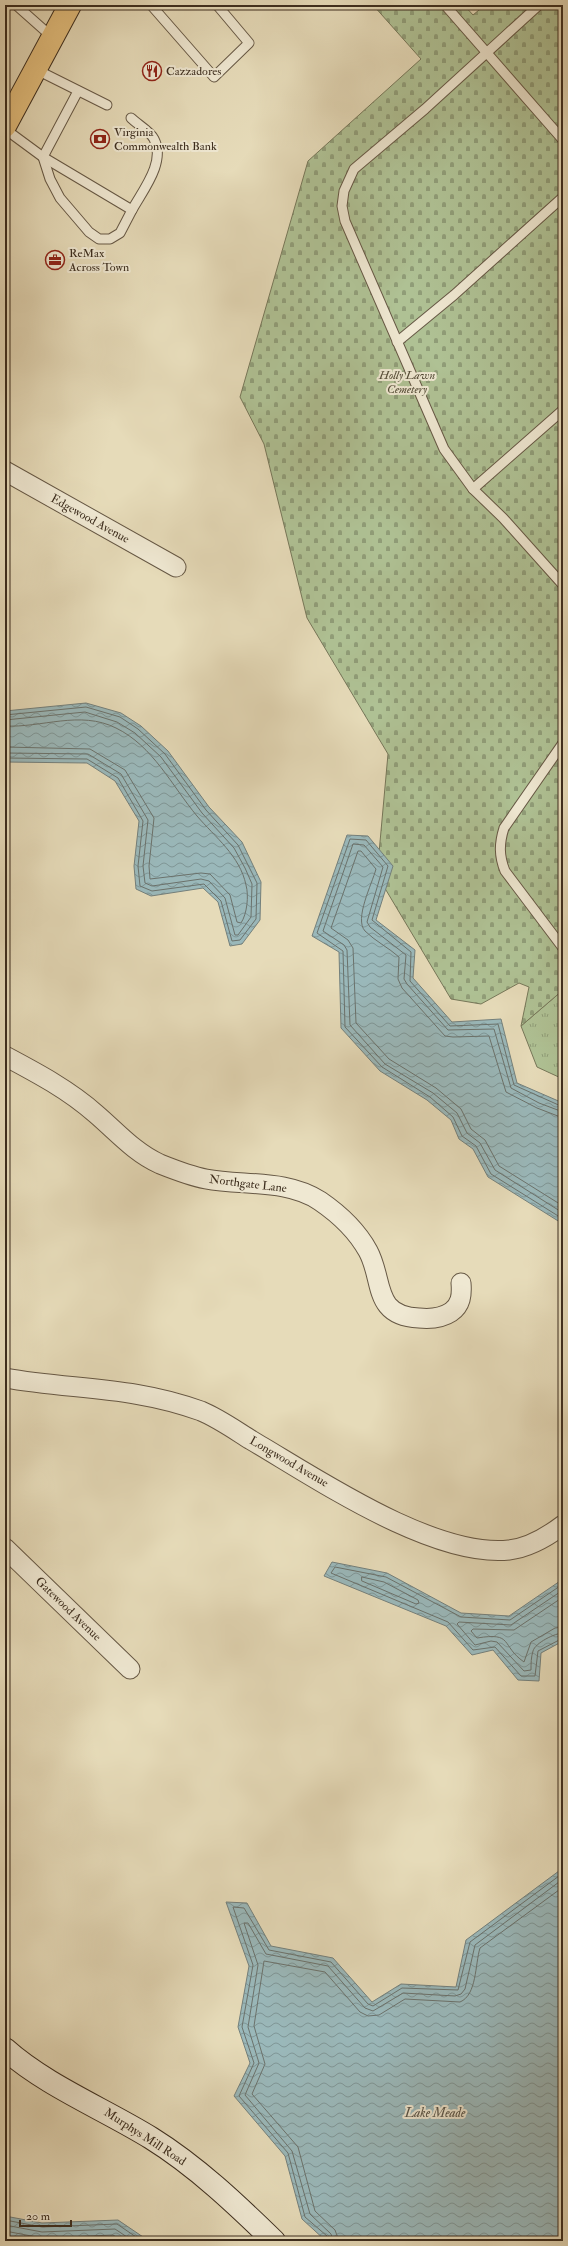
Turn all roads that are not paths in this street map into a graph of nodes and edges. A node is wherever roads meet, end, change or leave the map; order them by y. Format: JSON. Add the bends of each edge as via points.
{"nodes":[{"id":1,"x":16,"y":5,"type":"edge"},
{"id":2,"x":70,"y":5,"type":"edge"},
{"id":3,"x":151,"y":5,"type":"edge"},
{"id":4,"x":217,"y":5,"type":"edge"},
{"id":5,"x":445,"y":5,"type":"edge"},
{"id":6,"x":540,"y":5,"type":"edge"},
{"id":7,"x":53,"y":37,"type":"junction"},
{"id":8,"x":487,"y":52,"type":"junction"},
{"id":9,"x":36,"y":69,"type":"junction"},
{"id":10,"x":78,"y":91,"type":"junction"},
{"id":11,"x":107,"y":105,"type":"dead end"},
{"id":12,"x":131,"y":118,"type":"dead end"},
{"id":13,"x":5,"y":126,"type":"edge"},
{"id":14,"x":5,"y":129,"type":"edge"},
{"id":15,"x":563,"y":140,"type":"edge"},
{"id":16,"x":43,"y":157,"type":"junction"},
{"id":17,"x":563,"y":197,"type":"edge"},
{"id":18,"x":132,"y":210,"type":"junction"},
{"id":19,"x":397,"y":342,"type":"junction"},
{"id":20,"x":563,"y":410,"type":"edge"},
{"id":21,"x":5,"y":471,"type":"edge"},
{"id":22,"x":473,"y":489,"type":"junction"},
{"id":23,"x":176,"y":567,"type":"dead end"},
{"id":24,"x":563,"y":585,"type":"edge"},
{"id":25,"x":563,"y":743,"type":"edge"},
{"id":26,"x":563,"y":948,"type":"edge"},
{"id":27,"x":5,"y":1056,"type":"edge"},
{"id":28,"x":461,"y":1283,"type":"dead end"},
{"id":29,"x":5,"y":1378,"type":"edge"},
{"id":30,"x":563,"y":1525,"type":"edge"},
{"id":31,"x":5,"y":1548,"type":"edge"},
{"id":32,"x":130,"y":1669,"type":"dead end"},
{"id":33,"x":5,"y":2049,"type":"edge"},
{"id":34,"x":274,"y":2241,"type":"edge"}],
"edges":[{"from":1,"to":7,"type":"lane"},
{"from":2,"to":7,"type":"main road"},
{"from":3,"to":4,"type":"lane","via":[[214,77],[249,43]]},
{"from":5,"to":8,"type":"lane"},
{"from":6,"to":8,"type":"lane"},
{"from":7,"to":9,"type":"main road"},
{"from":8,"to":15,"type":"lane"},
{"from":8,"to":19,"type":"lane","via":[[354,169],[344,191],[342,206],[345,221]]},
{"from":9,"to":10,"type":"lane"},
{"from":9,"to":13,"type":"main road"},
{"from":10,"to":11,"type":"lane"},
{"from":10,"to":16,"type":"lane"},
{"from":12,"to":18,"type":"lane","via":[[154,137],[158,149],[157,163]]},
{"from":14,"to":16,"type":"lane"},
{"from":16,"to":18,"type":"lane"},
{"from":16,"to":18,"type":"lane","via":[[60,198],[89,232],[99,238],[110,239],[120,233]]},
{"from":17,"to":19,"type":"lane","via":[[454,295]]},
{"from":19,"to":22,"type":"lane","via":[[444,449]]},
{"from":20,"to":22,"type":"lane"},
{"from":21,"to":23,"type":"street","name":"Edgewood Avenue"},
{"from":22,"to":24,"type":"lane","via":[[503,518]]},
{"from":25,"to":26,"type":"lane","via":[[504,828],[500,844],[504,871]]},
{"from":27,"to":28,"type":"street","name":"Northgate Lane","via":[[64,1089],[140,1152],[158,1163],[182,1173],[207,1179],[281,1187],[320,1201],[358,1236],[369,1252],[382,1298],[402,1316],[426,1319],[446,1315],[455,1310],[462,1293]]},
{"from":29,"to":30,"type":"street","name":"Longwood Avenue","via":[[155,1396],[204,1412],[361,1504],[404,1525],[461,1546],[485,1551],[509,1550],[528,1546]]},
{"from":31,"to":32,"type":"street","name":"Gatewood Avenue"},
{"from":33,"to":34,"type":"street","name":"Murphys Mill Road","via":[[35,2072],[159,2143],[201,2174]]}]}
